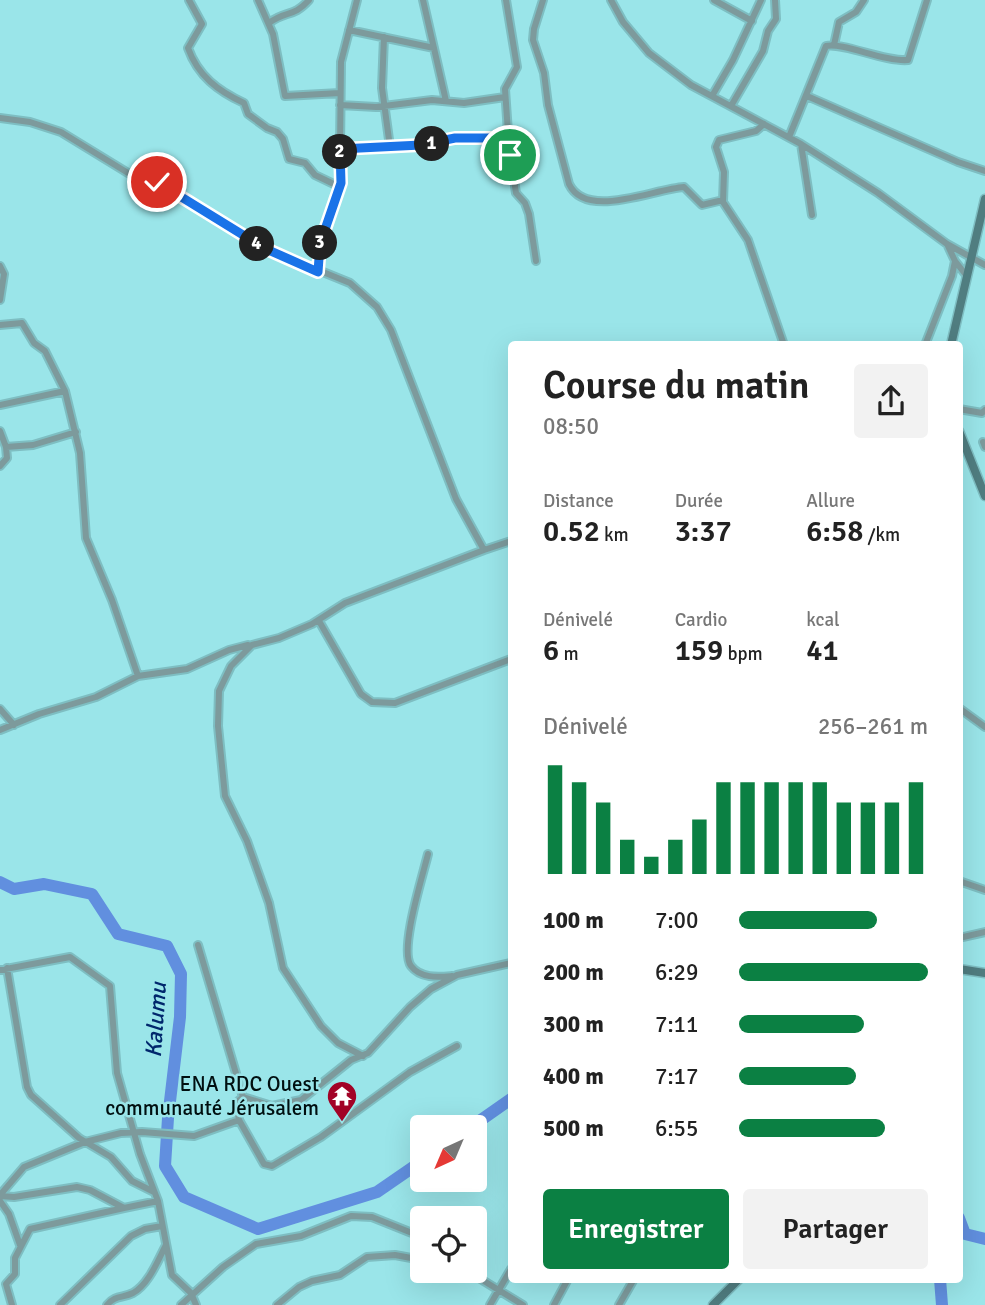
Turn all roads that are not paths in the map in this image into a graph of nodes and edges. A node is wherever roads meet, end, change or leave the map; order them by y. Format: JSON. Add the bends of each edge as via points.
{"nodes":[{"id":1,"x":189,"y":0,"type":"edge"},
{"id":2,"x":258,"y":0,"type":"edge"},
{"id":3,"x":309,"y":0,"type":"edge"},
{"id":4,"x":357,"y":0,"type":"edge"},
{"id":5,"x":423,"y":0,"type":"edge"},
{"id":6,"x":506,"y":0,"type":"edge"},
{"id":7,"x":543,"y":0,"type":"edge"},
{"id":8,"x":611,"y":0,"type":"edge"},
{"id":9,"x":714,"y":0,"type":"edge"},
{"id":10,"x":761,"y":0,"type":"edge"},
{"id":11,"x":775,"y":0,"type":"edge"},
{"id":12,"x":864,"y":0,"type":"edge"},
{"id":13,"x":927,"y":0,"type":"edge"},
{"id":14,"x":752,"y":21,"type":"junction"},
{"id":15,"x":269,"y":23,"type":"junction"},
{"id":16,"x":349,"y":30,"type":"junction"},
{"id":17,"x":384,"y":37,"type":"junction"},
{"id":18,"x":834,"y":45,"type":"junction"},
{"id":19,"x":434,"y":48,"type":"junction"},
{"id":20,"x":340,"y":93,"type":"junction"},
{"id":21,"x":712,"y":96,"type":"junction"},
{"id":22,"x":807,"y":96,"type":"junction"},
{"id":23,"x":505,"y":97,"type":"junction"},
{"id":24,"x":446,"y":101,"type":"junction"},
{"id":25,"x":340,"y":105,"type":"junction"},
{"id":26,"x":385,"y":106,"type":"junction"},
{"id":27,"x":731,"y":106,"type":"junction"},
{"id":28,"x":0,"y":118,"type":"edge"},
{"id":29,"x":764,"y":124,"type":"junction"},
{"id":30,"x":789,"y":137,"type":"junction"},
{"id":31,"x":508,"y":138,"type":"junction"},
{"id":32,"x":801,"y":144,"type":"junction"},
{"id":33,"x":390,"y":147,"type":"junction"},
{"id":34,"x":340,"y":149,"type":"junction"},
{"id":35,"x":985,"y":171,"type":"edge"},
{"id":36,"x":340,"y":187,"type":"junction"},
{"id":37,"x":985,"y":199,"type":"edge"},
{"id":38,"x":723,"y":200,"type":"junction"},
{"id":39,"x":812,"y":215,"type":"dead end"},
{"id":40,"x":947,"y":244,"type":"junction"},
{"id":41,"x":970,"y":259,"type":"junction"},
{"id":42,"x":536,"y":261,"type":"dead end"},
{"id":43,"x":955,"y":261,"type":"junction"},
{"id":44,"x":985,"y":265,"type":"edge"},
{"id":45,"x":0,"y":266,"type":"edge"},
{"id":46,"x":318,"y":272,"type":"junction"},
{"id":47,"x":966,"y":275,"type":"junction"},
{"id":48,"x":0,"y":300,"type":"edge"},
{"id":49,"x":0,"y":325,"type":"edge"},
{"id":50,"x":783,"y":341,"type":"edge"},
{"id":51,"x":927,"y":341,"type":"edge"},
{"id":52,"x":952,"y":341,"type":"edge"},
{"id":53,"x":65,"y":391,"type":"junction"},
{"id":54,"x":0,"y":405,"type":"edge"},
{"id":55,"x":963,"y":410,"type":"edge"},
{"id":56,"x":985,"y":410,"type":"edge"},
{"id":57,"x":0,"y":431,"type":"edge"},
{"id":58,"x":76,"y":432,"type":"junction"},
{"id":59,"x":963,"y":441,"type":"edge"},
{"id":60,"x":6,"y":446,"type":"junction"},
{"id":61,"x":0,"y":466,"type":"edge"},
{"id":62,"x":985,"y":496,"type":"edge"},
{"id":63,"x":508,"y":542,"type":"edge"},
{"id":64,"x":484,"y":550,"type":"junction"},
{"id":65,"x":319,"y":621,"type":"junction"},
{"id":66,"x":251,"y":645,"type":"junction"},
{"id":67,"x":508,"y":660,"type":"edge"},
{"id":68,"x":138,"y":676,"type":"junction"},
{"id":69,"x":0,"y":709,"type":"edge"},
{"id":70,"x":963,"y":711,"type":"edge"},
{"id":71,"x":14,"y":724,"type":"junction"},
{"id":72,"x":985,"y":727,"type":"edge"},
{"id":73,"x":0,"y":730,"type":"edge"},
{"id":74,"x":428,"y":854,"type":"dead end"},
{"id":75,"x":963,"y":882,"type":"edge"},
{"id":76,"x":985,"y":890,"type":"edge"},
{"id":77,"x":985,"y":932,"type":"edge"},
{"id":78,"x":963,"y":937,"type":"edge"},
{"id":79,"x":198,"y":945,"type":"dead end"},
{"id":80,"x":508,"y":964,"type":"edge"},
{"id":81,"x":4,"y":969,"type":"edge"},
{"id":82,"x":963,"y":970,"type":"edge"},
{"id":83,"x":985,"y":973,"type":"edge"},
{"id":84,"x":457,"y":975,"type":"junction"},
{"id":85,"x":457,"y":1046,"type":"dead end"},
{"id":86,"x":363,"y":1056,"type":"junction"},
{"id":87,"x":243,"y":1097,"type":"junction"},
{"id":88,"x":239,"y":1120,"type":"junction"},
{"id":89,"x":134,"y":1133,"type":"junction"},
{"id":90,"x":85,"y":1142,"type":"junction"},
{"id":91,"x":154,"y":1192,"type":"junction"},
{"id":92,"x":0,"y":1198,"type":"edge"},
{"id":93,"x":158,"y":1201,"type":"junction"},
{"id":94,"x":124,"y":1208,"type":"junction"},
{"id":95,"x":162,"y":1226,"type":"junction"},
{"id":96,"x":410,"y":1232,"type":"edge"},
{"id":97,"x":20,"y":1245,"type":"junction"},
{"id":98,"x":166,"y":1245,"type":"junction"},
{"id":99,"x":410,"y":1259,"type":"edge"},
{"id":100,"x":508,"y":1274,"type":"edge"},
{"id":101,"x":485,"y":1283,"type":"edge"},
{"id":102,"x":566,"y":1283,"type":"edge"},
{"id":103,"x":632,"y":1283,"type":"edge"},
{"id":104,"x":736,"y":1283,"type":"edge"},
{"id":105,"x":498,"y":1292,"type":"junction"},
{"id":106,"x":191,"y":1293,"type":"junction"},
{"id":107,"x":718,"y":1303,"type":"edge"},
{"id":108,"x":12,"y":1305,"type":"edge"},
{"id":109,"x":60,"y":1305,"type":"edge"},
{"id":110,"x":107,"y":1305,"type":"edge"},
{"id":111,"x":181,"y":1305,"type":"edge"},
{"id":112,"x":196,"y":1305,"type":"edge"},
{"id":113,"x":277,"y":1305,"type":"edge"},
{"id":114,"x":490,"y":1305,"type":"edge"},
{"id":115,"x":523,"y":1305,"type":"edge"},
{"id":116,"x":554,"y":1305,"type":"edge"},
{"id":117,"x":619,"y":1305,"type":"edge"}],
"edges":[{"from":1,"to":36,"type":"street","via":[[202,24],[188,48],[203,75],[277,132],[289,159],[305,163],[315,175]]},
{"from":2,"to":15,"type":"street"},
{"from":3,"to":15,"type":"street","via":[[298,12],[280,15]]},
{"from":4,"to":16,"type":"street"},
{"from":5,"to":19,"type":"street"},
{"from":6,"to":23,"type":"street","via":[[517,67]]},
{"from":7,"to":38,"type":"street","via":[[533,40],[575,195],[600,202],[684,187],[702,205]]},
{"from":8,"to":21,"type":"street","via":[[649,53]]},
{"from":9,"to":14,"type":"street"},
{"from":10,"to":14,"type":"street"},
{"from":11,"to":27,"type":"street","via":[[776,19],[766,46]]},
{"from":12,"to":18,"type":"street","via":[[856,12],[839,22]]},
{"from":13,"to":18,"type":"street","via":[[908,60]]},
{"from":14,"to":21,"type":"street"},
{"from":15,"to":20,"type":"street","via":[[285,96]]},
{"from":16,"to":17,"type":"street"},
{"from":16,"to":20,"type":"street"},
{"from":17,"to":19,"type":"street"},
{"from":17,"to":26,"type":"street"},
{"from":18,"to":22,"type":"street","via":[[820,54]]},
{"from":19,"to":24,"type":"street"},
{"from":20,"to":25,"type":"street"},
{"from":21,"to":27,"type":"street"},
{"from":22,"to":30,"type":"street"},
{"from":22,"to":35,"type":"street"},
{"from":23,"to":24,"type":"street"},
{"from":23,"to":31,"type":"street"},
{"from":24,"to":26,"type":"street"},
{"from":25,"to":26,"type":"street"},
{"from":25,"to":34,"type":"street"},
{"from":26,"to":33,"type":"street"},
{"from":27,"to":29,"type":"street"},
{"from":28,"to":46,"type":"street","via":[[61,132],[128,173],[167,187],[264,248]]},
{"from":29,"to":30,"type":"street"},
{"from":29,"to":38,"type":"street","via":[[756,131],[717,142],[724,172]]},
{"from":30,"to":32,"type":"street"},
{"from":31,"to":33,"type":"street","via":[[455,138]]},
{"from":31,"to":42,"type":"street","via":[[514,187],[527,207]]},
{"from":32,"to":39,"type":"street"},
{"from":32,"to":40,"type":"street"},
{"from":33,"to":34,"type":"street"},
{"from":34,"to":36,"type":"street"},
{"from":36,"to":46,"type":"street","via":[[320,244]]},
{"from":37,"to":41,"type":"street"},
{"from":38,"to":50,"type":"street","via":[[748,240]]},
{"from":40,"to":41,"type":"street"},
{"from":40,"to":43,"type":"street"},
{"from":41,"to":44,"type":"street"},
{"from":41,"to":47,"type":"street"},
{"from":43,"to":47,"type":"street"},
{"from":43,"to":51,"type":"street"},
{"from":45,"to":48,"type":"street","via":[[4,274]]},
{"from":46,"to":64,"type":"street","via":[[350,283],[384,317],[456,499]]},
{"from":47,"to":52,"type":"street"},
{"from":49,"to":53,"type":"street","via":[[22,323],[45,351]]},
{"from":53,"to":54,"type":"street"},
{"from":53,"to":58,"type":"street"},
{"from":55,"to":56,"type":"street"},
{"from":57,"to":60,"type":"street"},
{"from":58,"to":60,"type":"street","via":[[30,445]]},
{"from":58,"to":68,"type":"street","via":[[86,538]]},
{"from":59,"to":62,"type":"street"},
{"from":60,"to":61,"type":"street","via":[[7,458]]},
{"from":63,"to":64,"type":"street"},
{"from":64,"to":65,"type":"street","via":[[345,603]]},
{"from":65,"to":66,"type":"street"},
{"from":65,"to":67,"type":"street","via":[[361,694],[372,702],[395,703]]},
{"from":66,"to":68,"type":"street","via":[[187,669]]},
{"from":66,"to":86,"type":"street","via":[[231,666],[219,691],[225,796],[269,903],[284,972],[321,1026],[338,1043]]},
{"from":68,"to":71,"type":"street","via":[[96,697]]},
{"from":69,"to":71,"type":"street"},
{"from":70,"to":72,"type":"street"},
{"from":71,"to":73,"type":"street"},
{"from":74,"to":84,"type":"street","via":[[409,960],[421,974]]},
{"from":75,"to":76,"type":"street"},
{"from":77,"to":78,"type":"street"},
{"from":79,"to":87,"type":"street"},
{"from":80,"to":84,"type":"street"},
{"from":81,"to":89,"type":"street","via":[[70,957],[107,983],[112,993],[116,1069]]},
{"from":81,"to":90,"type":"street","via":[[28,1090]]},
{"from":82,"to":83,"type":"street"},
{"from":84,"to":86,"type":"street","via":[[422,996]]},
{"from":85,"to":88,"type":"street","via":[[410,1072],[321,1137],[272,1166],[264,1164]]},
{"from":86,"to":87,"type":"street","via":[[291,1104],[272,1106]]},
{"from":87,"to":88,"type":"street","via":[[236,1103]]},
{"from":88,"to":89,"type":"street","via":[[194,1136]]},
{"from":89,"to":90,"type":"street"},
{"from":89,"to":91,"type":"street"},
{"from":90,"to":91,"type":"street","via":[[111,1157],[132,1181]]},
{"from":90,"to":92,"type":"street","via":[[24,1167]]},
{"from":91,"to":93,"type":"street"},
{"from":92,"to":94,"type":"street","via":[[77,1187]]},
{"from":92,"to":97,"type":"street"},
{"from":93,"to":94,"type":"street"},
{"from":93,"to":95,"type":"street"},
{"from":94,"to":97,"type":"street","via":[[35,1227]]},
{"from":95,"to":98,"type":"street"},
{"from":95,"to":109,"type":"street","via":[[131,1236]]},
{"from":96,"to":106,"type":"street","via":[[354,1215],[301,1236],[256,1244]]},
{"from":97,"to":108,"type":"street","via":[[15,1274],[6,1284]]},
{"from":98,"to":106,"type":"street","via":[[173,1275]]},
{"from":98,"to":110,"type":"street","via":[[137,1290],[113,1298]]},
{"from":99,"to":113,"type":"street","via":[[368,1257],[340,1275],[308,1282]]},
{"from":100,"to":105,"type":"street"},
{"from":101,"to":105,"type":"street"},
{"from":102,"to":116,"type":"street"},
{"from":103,"to":117,"type":"street"},
{"from":104,"to":107,"type":"street"},
{"from":105,"to":114,"type":"street"},
{"from":105,"to":115,"type":"street"},
{"from":106,"to":111,"type":"street"},
{"from":106,"to":112,"type":"street"}]}
